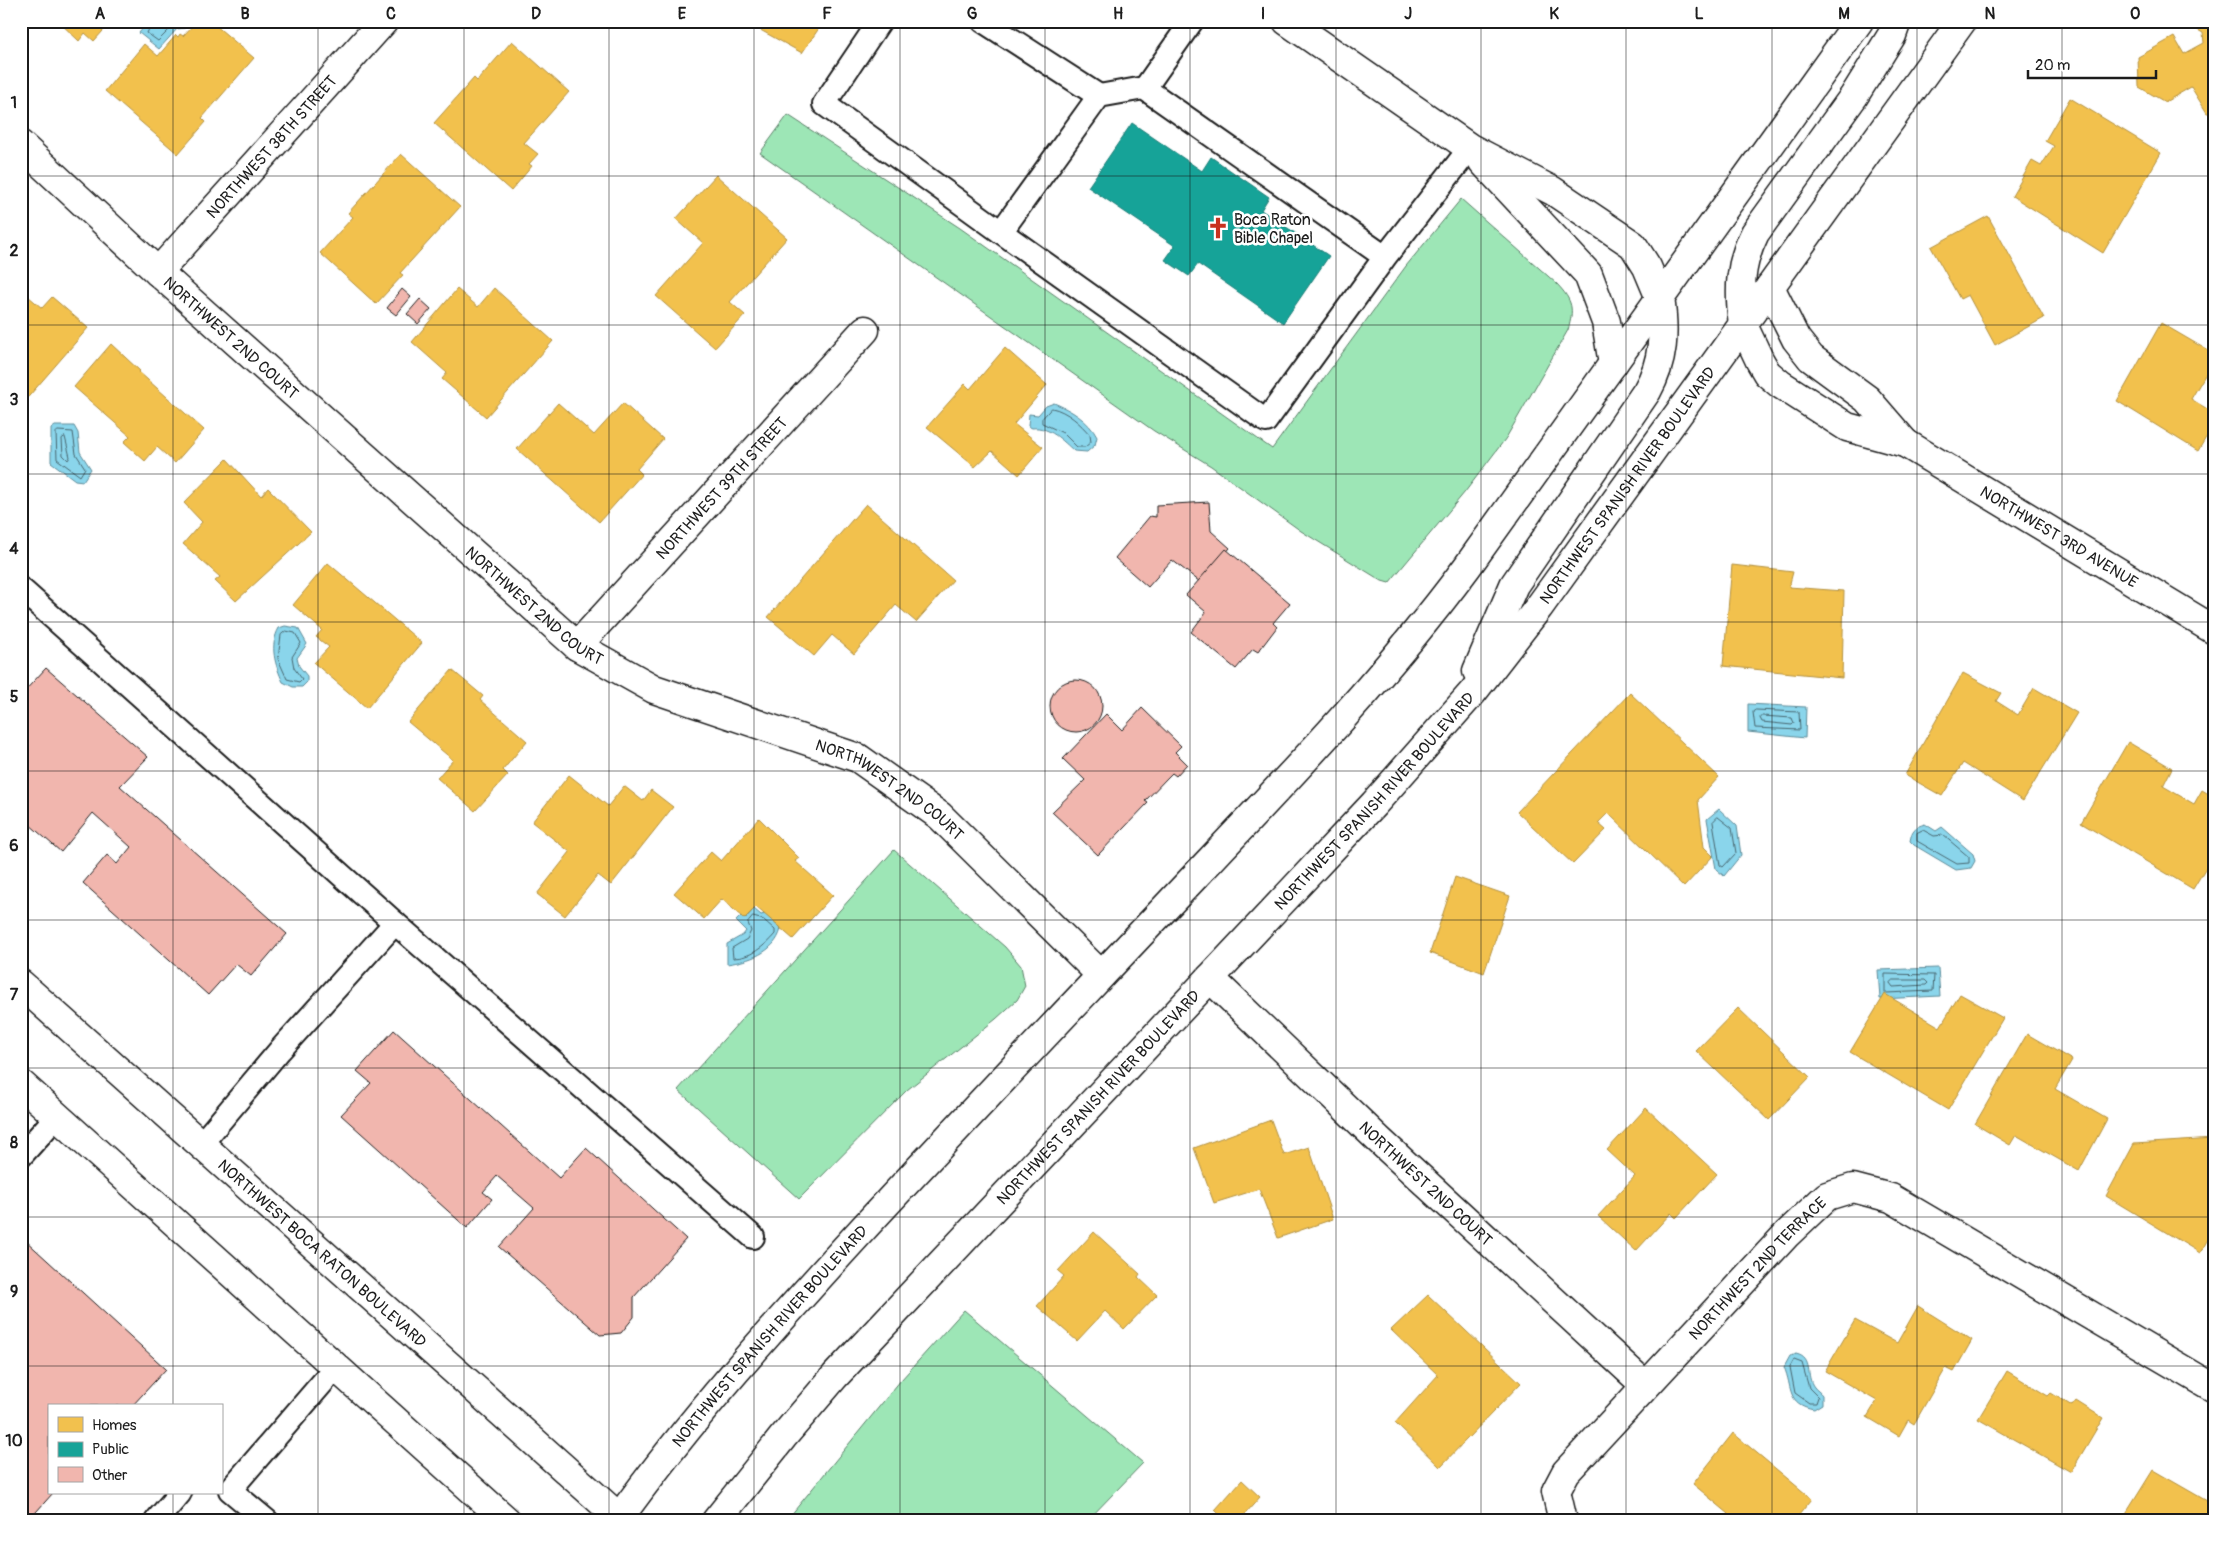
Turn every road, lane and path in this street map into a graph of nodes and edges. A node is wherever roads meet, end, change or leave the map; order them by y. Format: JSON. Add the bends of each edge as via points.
{"nodes":[{"id":1,"x":384,"y":21,"type":"edge"},
{"id":2,"x":880,"y":21,"type":"edge"},
{"id":3,"x":983,"y":21,"type":"edge"},
{"id":4,"x":1192,"y":21,"type":"edge"},
{"id":5,"x":1287,"y":21,"type":"edge"},
{"id":6,"x":1859,"y":21,"type":"edge"},
{"id":7,"x":1897,"y":21,"type":"edge"},
{"id":8,"x":1962,"y":21,"type":"edge"},
{"id":9,"x":1145,"y":88,"type":"junction"},
{"id":10,"x":1099,"y":96,"type":"junction"},
{"id":11,"x":21,"y":145,"type":"edge"},
{"id":12,"x":1470,"y":148,"type":"junction"},
{"id":13,"x":1001,"y":232,"type":"junction"},
{"id":14,"x":1385,"y":257,"type":"junction"},
{"id":15,"x":158,"y":272,"type":"junction"},
{"id":16,"x":1770,"y":287,"type":"junction"},
{"id":17,"x":1660,"y":298,"type":"junction"},
{"id":18,"x":1743,"y":325,"type":"junction"},
{"id":19,"x":865,"y":330,"type":"dead end"},
{"id":20,"x":1613,"y":364,"type":"junction"},
{"id":21,"x":1905,"y":443,"type":"junction"},
{"id":22,"x":21,"y":589,"type":"edge"},
{"id":23,"x":2214,"y":630,"type":"edge"},
{"id":24,"x":577,"y":646,"type":"junction"},
{"id":25,"x":1463,"y":704,"type":"junction"},
{"id":26,"x":395,"y":923,"type":"junction"},
{"id":27,"x":1101,"y":975,"type":"junction"},
{"id":28,"x":1210,"y":978,"type":"junction"},
{"id":29,"x":21,"y":984,"type":"edge"},
{"id":30,"x":21,"y":1084,"type":"edge"},
{"id":31,"x":57,"y":1116,"type":"junction"},
{"id":32,"x":201,"y":1144,"type":"junction"},
{"id":33,"x":21,"y":1156,"type":"edge"},
{"id":34,"x":753,"y":1237,"type":"dead end"},
{"id":35,"x":336,"y":1366,"type":"junction"},
{"id":36,"x":1645,"y":1385,"type":"junction"},
{"id":37,"x":2214,"y":1388,"type":"edge"},
{"id":38,"x":226,"y":1487,"type":"edge"},
{"id":39,"x":179,"y":1494,"type":"edge"},
{"id":40,"x":620,"y":1520,"type":"edge"},
{"id":41,"x":156,"y":1521,"type":"edge"},
{"id":42,"x":267,"y":1521,"type":"edge"},
{"id":43,"x":507,"y":1521,"type":"edge"},
{"id":44,"x":716,"y":1521,"type":"edge"},
{"id":45,"x":1563,"y":1521,"type":"edge"}],
"edges":[{"from":1,"to":15,"type":"street","name":"NORTHWEST 38TH STREET"},
{"from":2,"to":13,"type":"lane","via":[[824,104]]},
{"from":3,"to":10,"type":"lane"},
{"from":4,"to":9,"type":"lane"},
{"from":5,"to":12,"type":"street"},
{"from":6,"to":17,"type":"street","name":"NORTHWEST SPANISH RIVER BOULEVARD"},
{"from":7,"to":18,"type":"street","via":[[1892,36],[1864,80],[1755,233],[1741,267]]},
{"from":8,"to":16,"type":"street","name":"NORTHWEST SPANISH RIVER BOULEVARD"},
{"from":9,"to":10,"type":"lane"},
{"from":9,"to":14,"type":"lane"},
{"from":10,"to":13,"type":"lane"},
{"from":11,"to":15,"type":"street","name":"NORTHWEST 2ND COURT"},
{"from":12,"to":14,"type":"lane"},
{"from":12,"to":17,"type":"street","via":[[1553,190],[1633,245],[1641,255]]},
{"from":12,"to":20,"type":"street","via":[[1588,274],[1606,322]]},
{"from":13,"to":14,"type":"lane","via":[[1266,420]]},
{"from":15,"to":24,"type":"street","name":"NORTHWEST 2ND COURT"},
{"from":16,"to":18,"type":"street","name":"NORTHWEST SPANISH RIVER BOULEVARD"},
{"from":16,"to":21,"type":"street","name":"NORTHWEST 3RD AVENUE","via":[[1796,339],[1811,358],[1867,398]]},
{"from":17,"to":20,"type":"street","name":"NORTHWEST SPANISH RIVER BOULEVARD"},
{"from":17,"to":25,"type":"street","via":[[1664,340],[1655,376],[1514,585]]},
{"from":18,"to":21,"type":"street","name":"NORTHWEST 3RD AVENUE","via":[[1767,373],[1780,384],[1847,426]]},
{"from":18,"to":25,"type":"street","name":"NORTHWEST SPANISH RIVER BOULEVARD","via":[[1539,607]]},
{"from":19,"to":24,"type":"street","name":"NORTHWEST 39TH STREET"},
{"from":20,"to":27,"type":"street","name":"NORTHWEST SPANISH RIVER BOULEVARD","via":[[1444,598],[1384,673],[1305,761]]},
{"from":21,"to":23,"type":"street","name":"NORTHWEST 3RD AVENUE"},
{"from":22,"to":26,"type":"lane"},
{"from":24,"to":27,"type":"street","name":"NORTHWEST 2ND COURT","via":[[654,689],[858,758],[940,816]]},
{"from":25,"to":28,"type":"street","name":"NORTHWEST SPANISH RIVER BOULEVARD"},
{"from":26,"to":32,"type":"lane","via":[[280,1050]]},
{"from":26,"to":34,"type":"lane"},
{"from":27,"to":40,"type":"street","name":"NORTHWEST SPANISH RIVER BOULEVARD","via":[[789,1310],[698,1416]]},
{"from":28,"to":36,"type":"street","name":"NORTHWEST 2ND COURT","via":[[1379,1140]]},
{"from":28,"to":44,"type":"street","name":"NORTHWEST SPANISH RIVER BOULEVARD","via":[[835,1376]]},
{"from":29,"to":32,"type":"street","name":"NORTHWEST BOCA RATON BOULEVARD"},
{"from":30,"to":31,"type":"street"},
{"from":31,"to":33,"type":"lane"},
{"from":31,"to":35,"type":"street"},
{"from":32,"to":40,"type":"street","name":"NORTHWEST BOCA RATON BOULEVARD"},
{"from":35,"to":38,"type":"lane"},
{"from":35,"to":43,"type":"street"},
{"from":36,"to":37,"type":"street","name":"NORTHWEST 2ND TERRACE","via":[[1820,1202],[1827,1196],[1853,1188],[1891,1198]]},
{"from":36,"to":45,"type":"street","name":"NORTHWEST 2ND TERRACE","via":[[1566,1472],[1556,1491]]},
{"from":38,"to":42,"type":"lane"},
{"from":39,"to":41,"type":"lane"}]}
